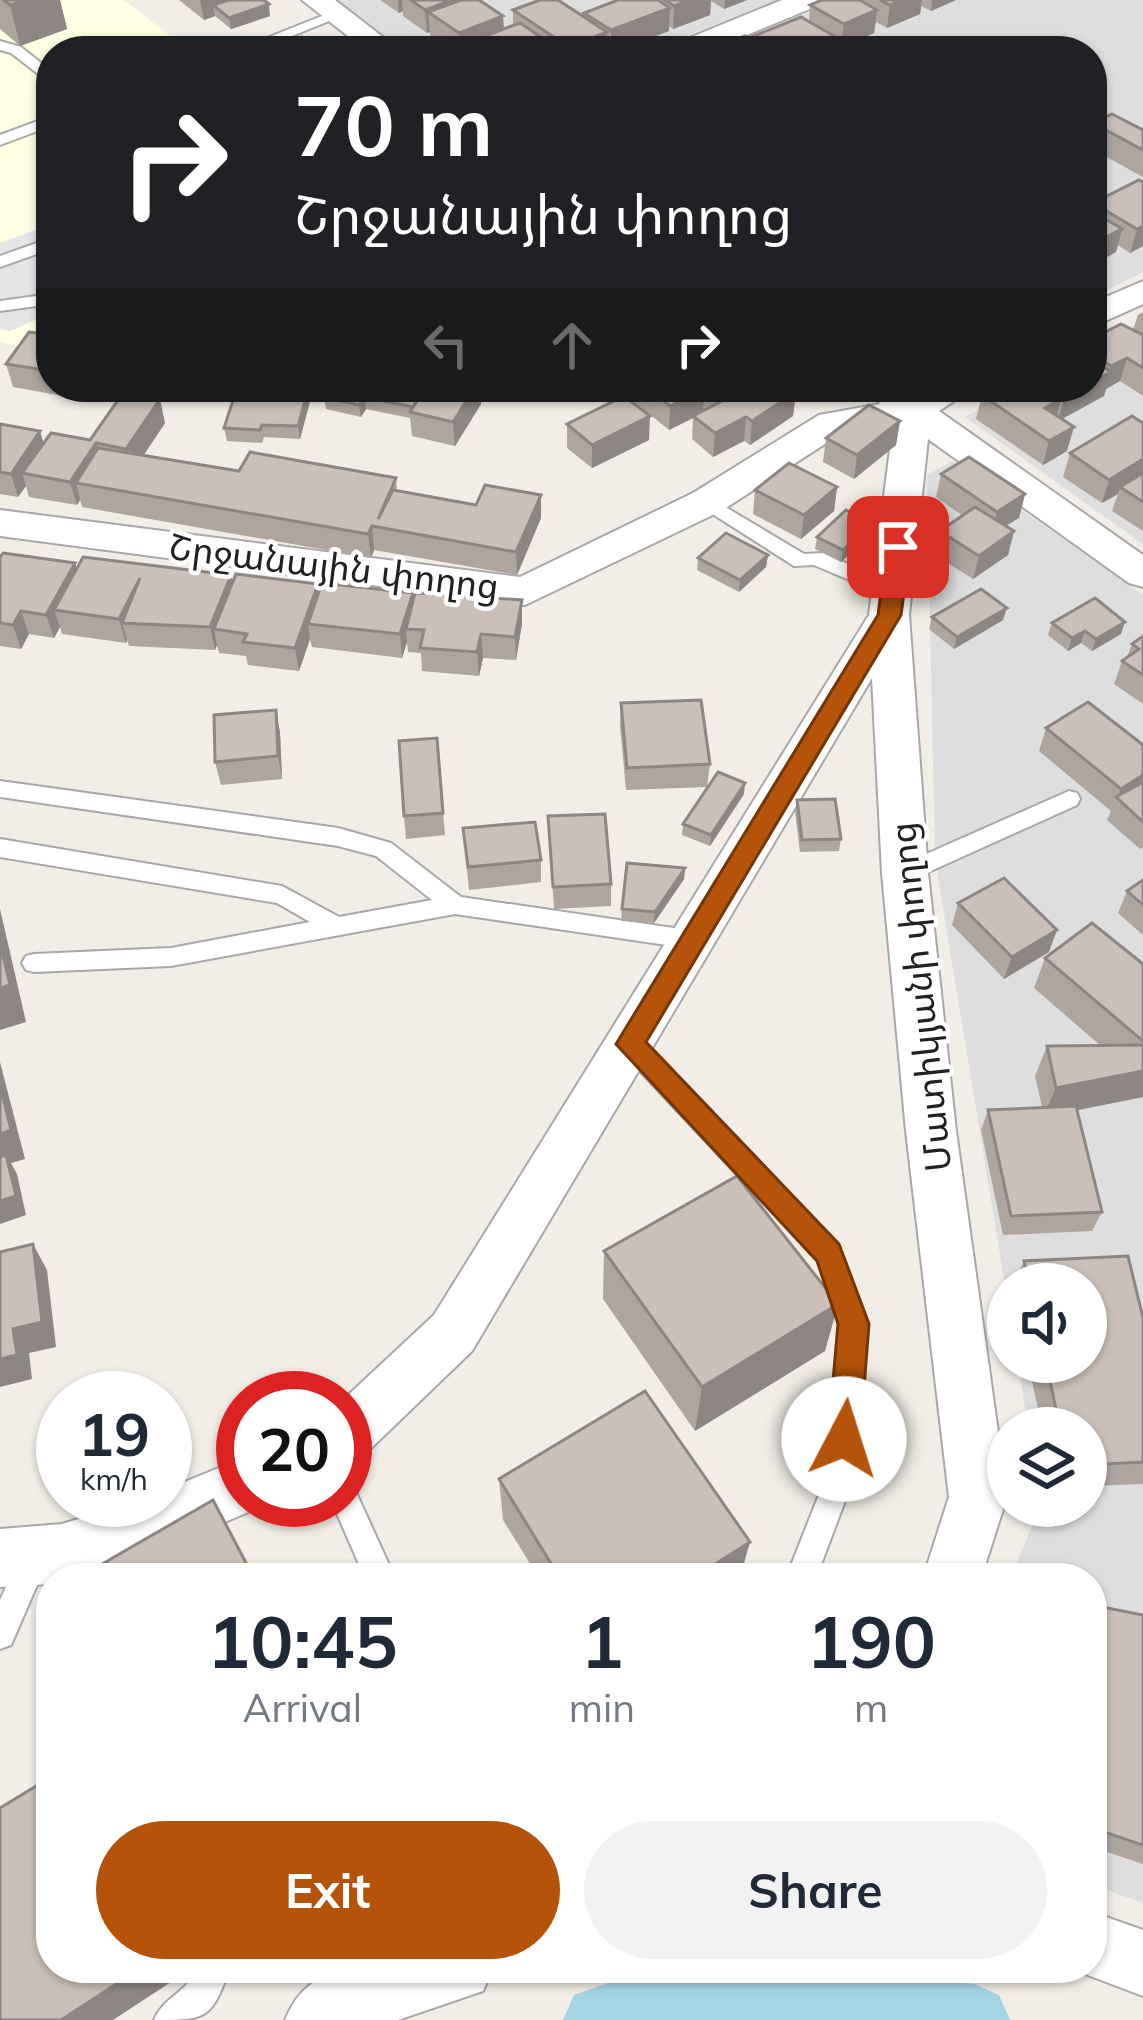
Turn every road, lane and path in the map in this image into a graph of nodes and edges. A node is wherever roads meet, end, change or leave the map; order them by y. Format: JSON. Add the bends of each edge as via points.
{"nodes":[{"id":1,"x":808,"y":0,"type":"edge"},
{"id":2,"x":327,"y":8,"type":"edge"},
{"id":3,"x":271,"y":36,"type":"edge"},
{"id":4,"x":365,"y":36,"type":"edge"},
{"id":5,"x":719,"y":36,"type":"edge"},
{"id":6,"x":0,"y":45,"type":"edge"},
{"id":7,"x":36,"y":67,"type":"edge"},
{"id":8,"x":36,"y":127,"type":"edge"},
{"id":9,"x":0,"y":140,"type":"edge"},
{"id":10,"x":36,"y":249,"type":"edge"},
{"id":11,"x":0,"y":262,"type":"edge"},
{"id":12,"x":1143,"y":290,"type":"edge"},
{"id":13,"x":36,"y":300,"type":"edge"},
{"id":14,"x":0,"y":306,"type":"edge"},
{"id":15,"x":1107,"y":309,"type":"edge"},
{"id":16,"x":888,"y":402,"type":"edge"},
{"id":17,"x":896,"y":402,"type":"edge"},
{"id":18,"x":900,"y":402,"type":"edge"},
{"id":19,"x":707,"y":502,"type":"junction"},
{"id":20,"x":0,"y":523,"type":"edge"},
{"id":21,"x":1143,"y":574,"type":"edge"},
{"id":22,"x":892,"y":604,"type":"junction"},
{"id":23,"x":0,"y":789,"type":"edge"},
{"id":24,"x":1070,"y":799,"type":"dead end"},
{"id":25,"x":0,"y":848,"type":"edge"},
{"id":26,"x":905,"y":872,"type":"junction"},
{"id":27,"x":455,"y":905,"type":"junction"},
{"id":28,"x":339,"y":928,"type":"junction"},
{"id":29,"x":694,"y":940,"type":"junction"},
{"id":30,"x":34,"y":963,"type":"dead end"},
{"id":31,"x":630,"y":1044,"type":"junction"},
{"id":32,"x":372,"y":1410,"type":"edge"},
{"id":33,"x":216,"y":1496,"type":"edge"},
{"id":34,"x":357,"y":1527,"type":"edge"},
{"id":35,"x":17,"y":1559,"type":"edge"},
{"id":36,"x":373,"y":1563,"type":"edge"},
{"id":37,"x":807,"y":1563,"type":"edge"},
{"id":38,"x":957,"y":1563,"type":"edge"},
{"id":39,"x":0,"y":1634,"type":"edge"},
{"id":40,"x":1107,"y":1950,"type":"edge"},
{"id":41,"x":1143,"y":1963,"type":"edge"},
{"id":42,"x":208,"y":1983,"type":"edge"},
{"id":43,"x":410,"y":1983,"type":"edge"},
{"id":44,"x":171,"y":2020,"type":"edge"},
{"id":45,"x":319,"y":2020,"type":"edge"}],
"edges":[{"from":1,"to":5,"type":"street"},
{"from":2,"to":3,"type":"lane"},
{"from":2,"to":4,"type":"street"},
{"from":6,"to":7,"type":"lane"},
{"from":8,"to":9,"type":"lane"},
{"from":10,"to":11,"type":"lane"},
{"from":12,"to":15,"type":"street"},
{"from":13,"to":14,"type":"lane"},
{"from":16,"to":19,"type":"street","name":"Շրջանային փողոց","via":[[832,423]]},
{"from":17,"to":22,"type":"street","name":"Մատիկյանի փողոց"},
{"from":18,"to":21,"type":"street"},
{"from":19,"to":20,"type":"street","name":"Շրջանային փողոց","via":[[525,591]]},
{"from":19,"to":22,"type":"lane","via":[[801,561],[816,558]]},
{"from":22,"to":26,"type":"street","name":"Մատիկյանի փողոց"},
{"from":22,"to":29,"type":"street"},
{"from":23,"to":27,"type":"lane","via":[[338,837],[382,849]]},
{"from":24,"to":26,"type":"lane"},
{"from":25,"to":28,"type":"lane","via":[[282,895]]},
{"from":26,"to":38,"type":"street","name":"Մատիկյանի փողոց","via":[[979,1497]]},
{"from":27,"to":28,"type":"lane"},
{"from":27,"to":29,"type":"lane"},
{"from":28,"to":30,"type":"lane","via":[[171,957]]},
{"from":29,"to":31,"type":"street"},
{"from":31,"to":32,"type":"street","via":[[453,1333]]},
{"from":31,"to":37,"type":"lane","via":[[829,1254],[854,1324],[840,1477]]},
{"from":33,"to":35,"type":"street","via":[[72,1552]]},
{"from":34,"to":36,"type":"lane"},
{"from":35,"to":39,"type":"lane"},
{"from":40,"to":41,"type":"street"},
{"from":42,"to":44,"type":"lane"},
{"from":43,"to":45,"type":"street","via":[[331,2007]]}]}
